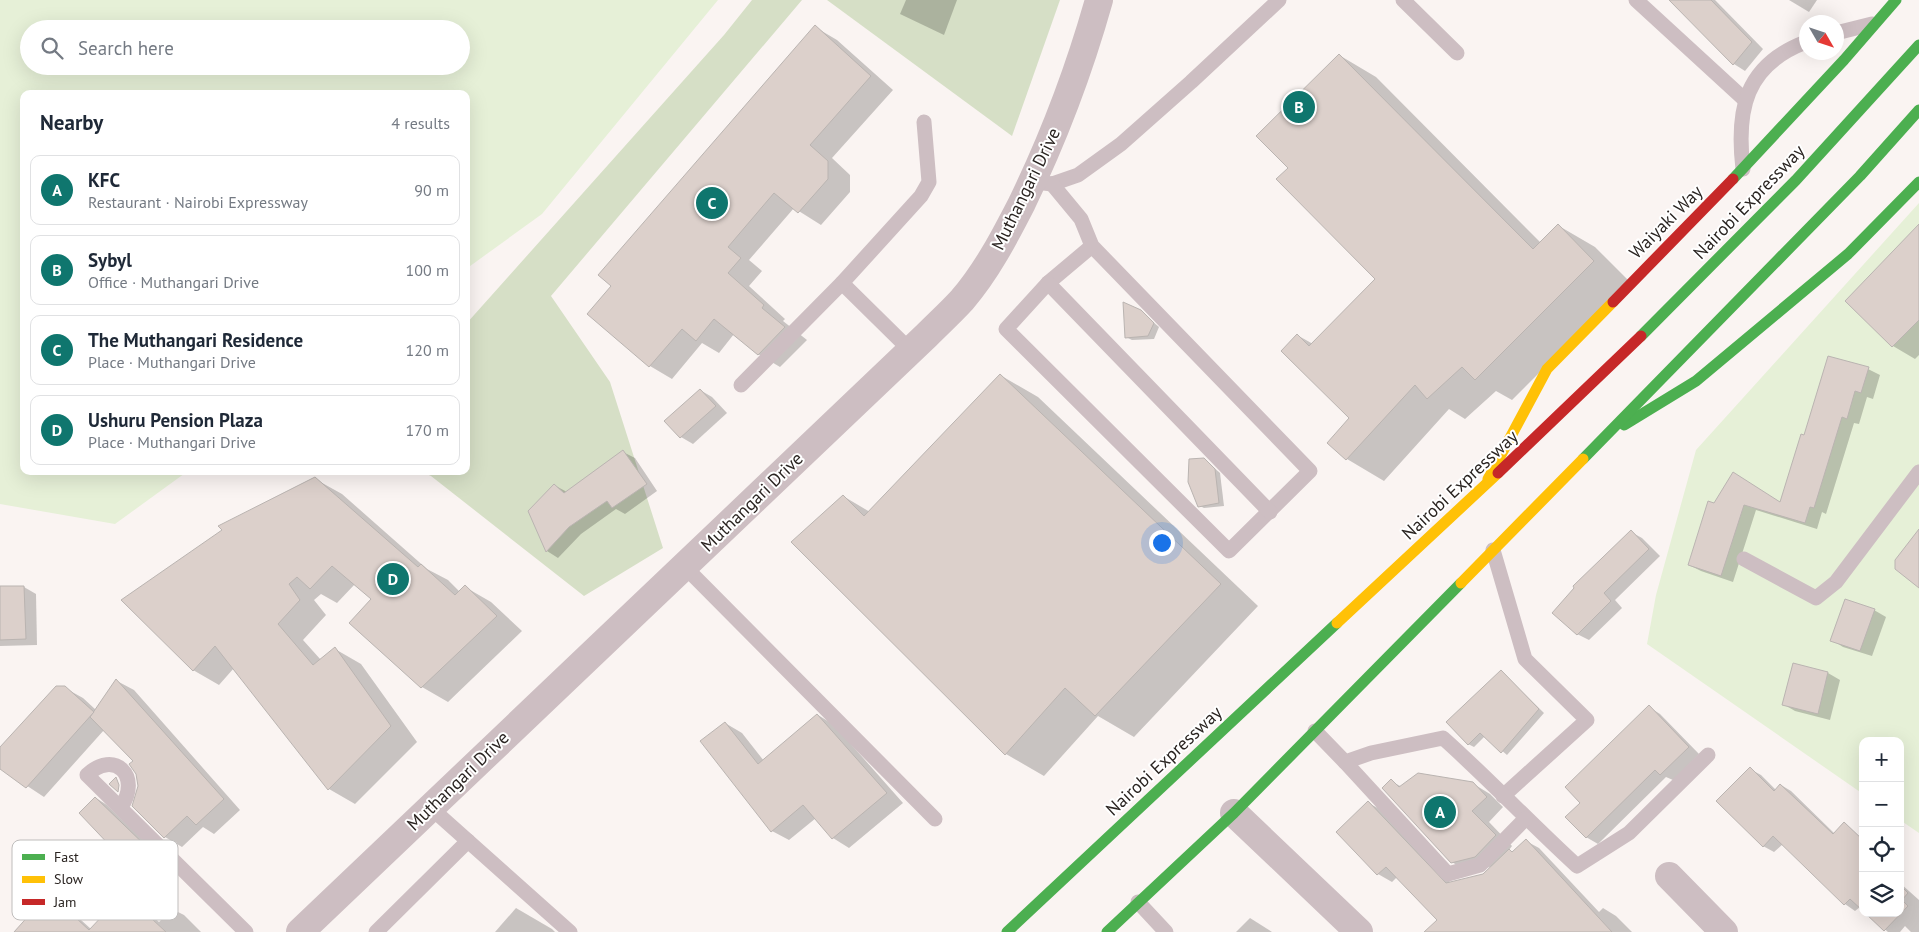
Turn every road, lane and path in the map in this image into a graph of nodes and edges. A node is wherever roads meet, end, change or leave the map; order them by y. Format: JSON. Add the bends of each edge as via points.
{"nodes":[{"id":1,"x":1098,"y":0,"type":"edge"},
{"id":2,"x":1278,"y":0,"type":"edge"},
{"id":3,"x":1403,"y":0,"type":"edge"},
{"id":4,"x":1636,"y":0,"type":"edge"},
{"id":5,"x":1896,"y":0,"type":"edge"},
{"id":6,"x":1876,"y":24,"type":"junction"},
{"id":7,"x":1844,"y":31,"type":"edge"},
{"id":8,"x":1919,"y":45,"type":"edge"},
{"id":9,"x":1799,"y":46,"type":"edge"},
{"id":10,"x":1457,"y":53,"type":"dead end"},
{"id":11,"x":1745,"y":100,"type":"junction"},
{"id":12,"x":1919,"y":110,"type":"edge"},
{"id":13,"x":924,"y":122,"type":"dead end"},
{"id":14,"x":1743,"y":169,"type":"junction"},
{"id":15,"x":1919,"y":182,"type":"edge"},
{"id":16,"x":1042,"y":183,"type":"junction"},
{"id":17,"x":1092,"y":246,"type":"junction"},
{"id":18,"x":842,"y":283,"type":"junction"},
{"id":19,"x":1048,"y":283,"type":"junction"},
{"id":20,"x":911,"y":351,"type":"junction"},
{"id":21,"x":741,"y":385,"type":"dead end"},
{"id":22,"x":1602,"y":439,"type":"junction"},
{"id":23,"x":1919,"y":472,"type":"edge"},
{"id":24,"x":1485,"y":485,"type":"junction"},
{"id":25,"x":1270,"y":512,"type":"junction"},
{"id":26,"x":1493,"y":550,"type":"junction"},
{"id":27,"x":1744,"y":559,"type":"dead end"},
{"id":28,"x":684,"y":566,"type":"junction"},
{"id":29,"x":1315,"y":731,"type":"junction"},
{"id":30,"x":1708,"y":756,"type":"dead end"},
{"id":31,"x":1345,"y":762,"type":"junction"},
{"id":32,"x":1503,"y":796,"type":"junction"},
{"id":33,"x":121,"y":807,"type":"dead end"},
{"id":34,"x":431,"y":808,"type":"junction"},
{"id":35,"x":1234,"y":813,"type":"junction"},
{"id":36,"x":935,"y":819,"type":"dead end"},
{"id":37,"x":1525,"y":819,"type":"junction"},
{"id":38,"x":154,"y":840,"type":"edge"},
{"id":39,"x":468,"y":841,"type":"junction"},
{"id":40,"x":178,"y":864,"type":"edge"},
{"id":41,"x":1669,"y":876,"type":"dead end"},
{"id":42,"x":1138,"y":902,"type":"junction"},
{"id":43,"x":1722,"y":931,"type":"edge"},
{"id":44,"x":246,"y":932,"type":"edge"},
{"id":45,"x":300,"y":932,"type":"edge"},
{"id":46,"x":376,"y":932,"type":"edge"},
{"id":47,"x":570,"y":932,"type":"edge"},
{"id":48,"x":1007,"y":932,"type":"edge"},
{"id":49,"x":1107,"y":932,"type":"edge"},
{"id":50,"x":1166,"y":932,"type":"edge"},
{"id":51,"x":1359,"y":932,"type":"edge"}],
"edges":[{"from":1,"to":16,"type":"street","name":"Muthangari Drive"},
{"from":2,"to":16,"type":"lane","via":[[1192,82],[1120,144],[1078,175]]},
{"from":3,"to":10,"type":"lane"},
{"from":4,"to":11,"type":"lane"},
{"from":5,"to":6,"type":"main road","name":"Waiyaki Way"},
{"from":6,"to":7,"type":"lane"},
{"from":6,"to":14,"type":"main road","name":"Waiyaki Way"},
{"from":8,"to":24,"type":"main road","name":"Nairobi Expressway","via":[[1775,201],[1610,368]]},
{"from":9,"to":11,"type":"lane","via":[[1767,67],[1755,80]]},
{"from":11,"to":14,"type":"lane","via":[[1740,144]]},
{"from":12,"to":22,"type":"main road","via":[[1860,176]]},
{"from":13,"to":18,"type":"lane","via":[[928,182],[925,189]]},
{"from":14,"to":24,"type":"main road","name":"Waiyaki Way","via":[[1546,369]]},
{"from":15,"to":22,"type":"main road","via":[[1848,254],[1696,381]]},
{"from":16,"to":17,"type":"lane","via":[[1081,219]]},
{"from":16,"to":20,"type":"street","name":"Muthangari Drive","via":[[963,298]]},
{"from":17,"to":19,"type":"lane"},
{"from":17,"to":25,"type":"lane","via":[[1310,471]]},
{"from":18,"to":20,"type":"lane"},
{"from":18,"to":21,"type":"lane"},
{"from":19,"to":25,"type":"lane"},
{"from":19,"to":25,"type":"lane","via":[[1006,329],[1228,551]]},
{"from":20,"to":28,"type":"street","name":"Muthangari Drive"},
{"from":22,"to":26,"type":"main road"},
{"from":23,"to":27,"type":"lane","via":[[1836,582],[1816,598]]},
{"from":24,"to":48,"type":"main road","name":"Nairobi Expressway"},
{"from":26,"to":29,"type":"main road"},
{"from":26,"to":32,"type":"lane","via":[[1526,659],[1587,720]]},
{"from":28,"to":34,"type":"street","name":"Muthangari Drive"},
{"from":28,"to":36,"type":"lane"},
{"from":29,"to":31,"type":"lane"},
{"from":29,"to":35,"type":"main road"},
{"from":30,"to":37,"type":"lane","via":[[1629,833],[1577,866]]},
{"from":31,"to":32,"type":"lane","via":[[1371,753],[1443,738]]},
{"from":31,"to":37,"type":"lane","via":[[1448,874],[1480,865]]},
{"from":32,"to":37,"type":"lane"},
{"from":33,"to":38,"type":"lane"},
{"from":34,"to":39,"type":"lane"},
{"from":34,"to":45,"type":"street","name":"Muthangari Drive"},
{"from":35,"to":42,"type":"main road"},
{"from":35,"to":51,"type":"street"},
{"from":39,"to":46,"type":"lane"},
{"from":39,"to":47,"type":"lane"},
{"from":40,"to":44,"type":"lane"},
{"from":41,"to":43,"type":"street"},
{"from":42,"to":49,"type":"main road"},
{"from":42,"to":50,"type":"lane"}]}
